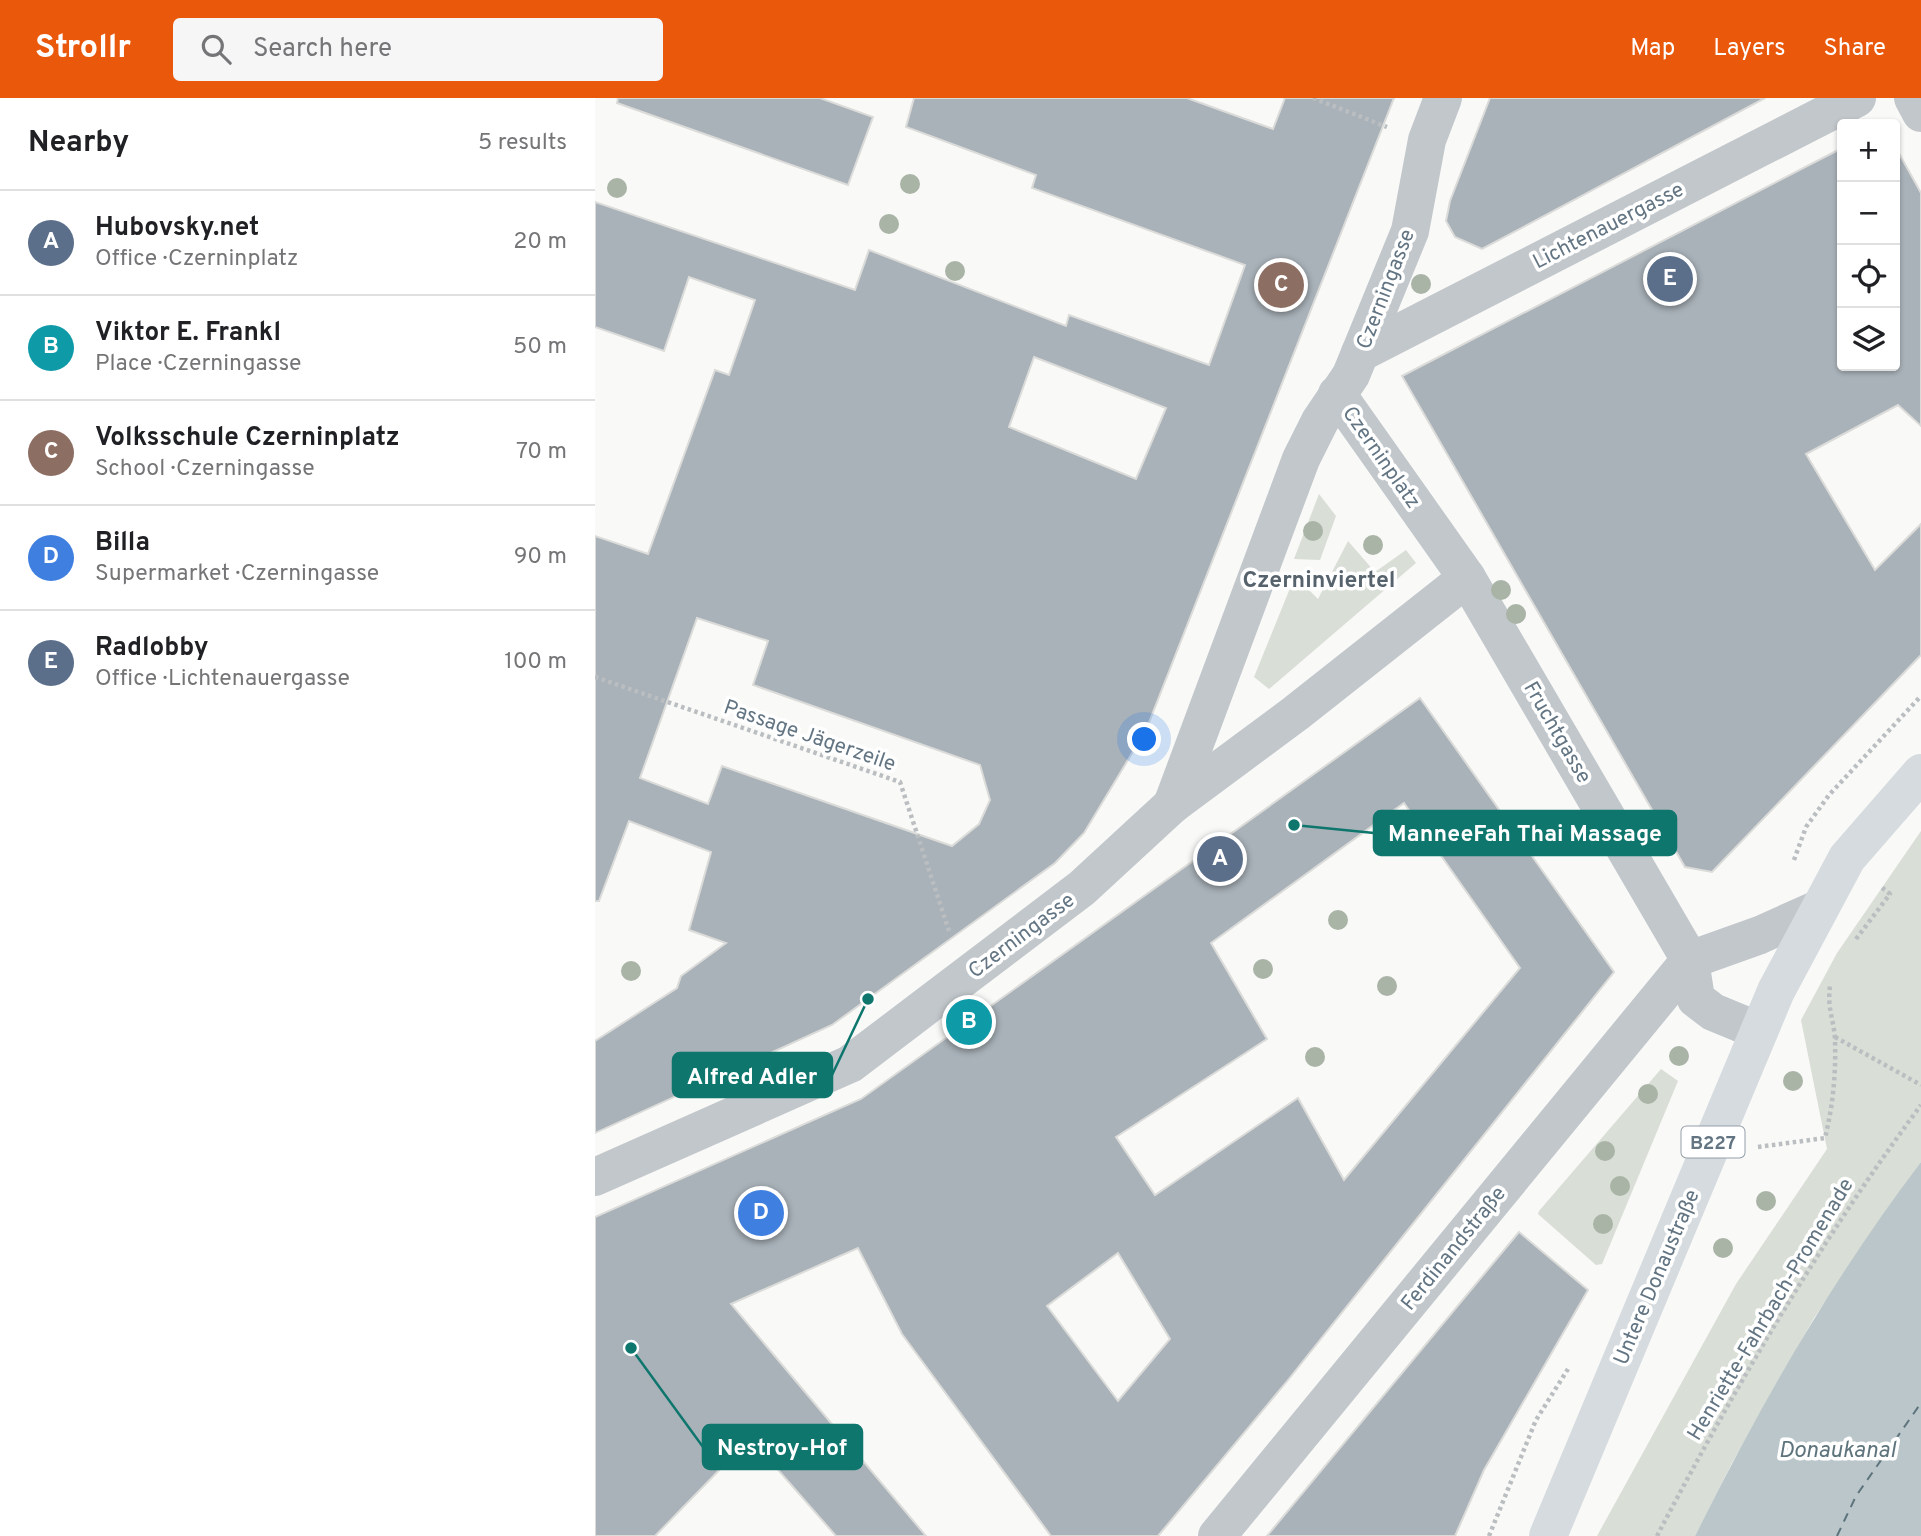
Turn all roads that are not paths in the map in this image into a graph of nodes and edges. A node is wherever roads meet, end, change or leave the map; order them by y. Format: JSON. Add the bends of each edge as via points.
{"nodes":[{"id":1,"x":1443,"y":98,"type":"edge"},
{"id":2,"x":1857,"y":98,"type":"edge"},
{"id":3,"x":1913,"y":98,"type":"edge"},
{"id":4,"x":1921,"y":113,"type":"edge"},
{"id":5,"x":1360,"y":353,"type":"junction"},
{"id":6,"x":1337,"y":394,"type":"junction"},
{"id":7,"x":1467,"y":578,"type":"junction"},
{"id":8,"x":1921,"y":773,"type":"edge"},
{"id":9,"x":1172,"y":804,"type":"junction"},
{"id":10,"x":1818,"y":909,"type":"junction"},
{"id":11,"x":1690,"y":960,"type":"junction"},
{"id":12,"x":1759,"y":1031,"type":"junction"},
{"id":13,"x":595,"y":1177,"type":"edge"},
{"id":14,"x":1217,"y":1536,"type":"edge"},
{"id":15,"x":1548,"y":1536,"type":"edge"}],
"edges":[{"from":1,"to":5,"type":"street","name":"Czerningasse","via":[[1427,140],[1410,231]]},
{"from":2,"to":5,"type":"street","name":"Lichtenauergasse"},
{"from":3,"to":4,"type":"street"},
{"from":5,"to":6,"type":"street","name":"Czerningasse"},
{"from":6,"to":7,"type":"street","name":"Czerninplatz"},
{"from":6,"to":9,"type":"street","name":"Czerninplatz","via":[[1301,459]]},
{"from":7,"to":9,"type":"street"},
{"from":7,"to":11,"type":"street","name":"Fruchtgasse"},
{"from":8,"to":10,"type":"main road","name":"Untere Donaustraße","number":"B227","via":[[1847,858]]},
{"from":9,"to":13,"type":"street","name":"Czerningasse","via":[[1082,888],[850,1064]]},
{"from":10,"to":11,"type":"street","via":[[1760,936]]},
{"from":10,"to":12,"type":"main road","name":"Untere Donaustraße","number":"B227"},
{"from":11,"to":12,"type":"street","name":"Fruchtgasse","via":[[1696,999],[1713,1012]]},
{"from":11,"to":14,"type":"street","name":"Ferdinandstraße"},
{"from":12,"to":15,"type":"main road","name":"Untere Donaustraße","number":"B227"}]}
